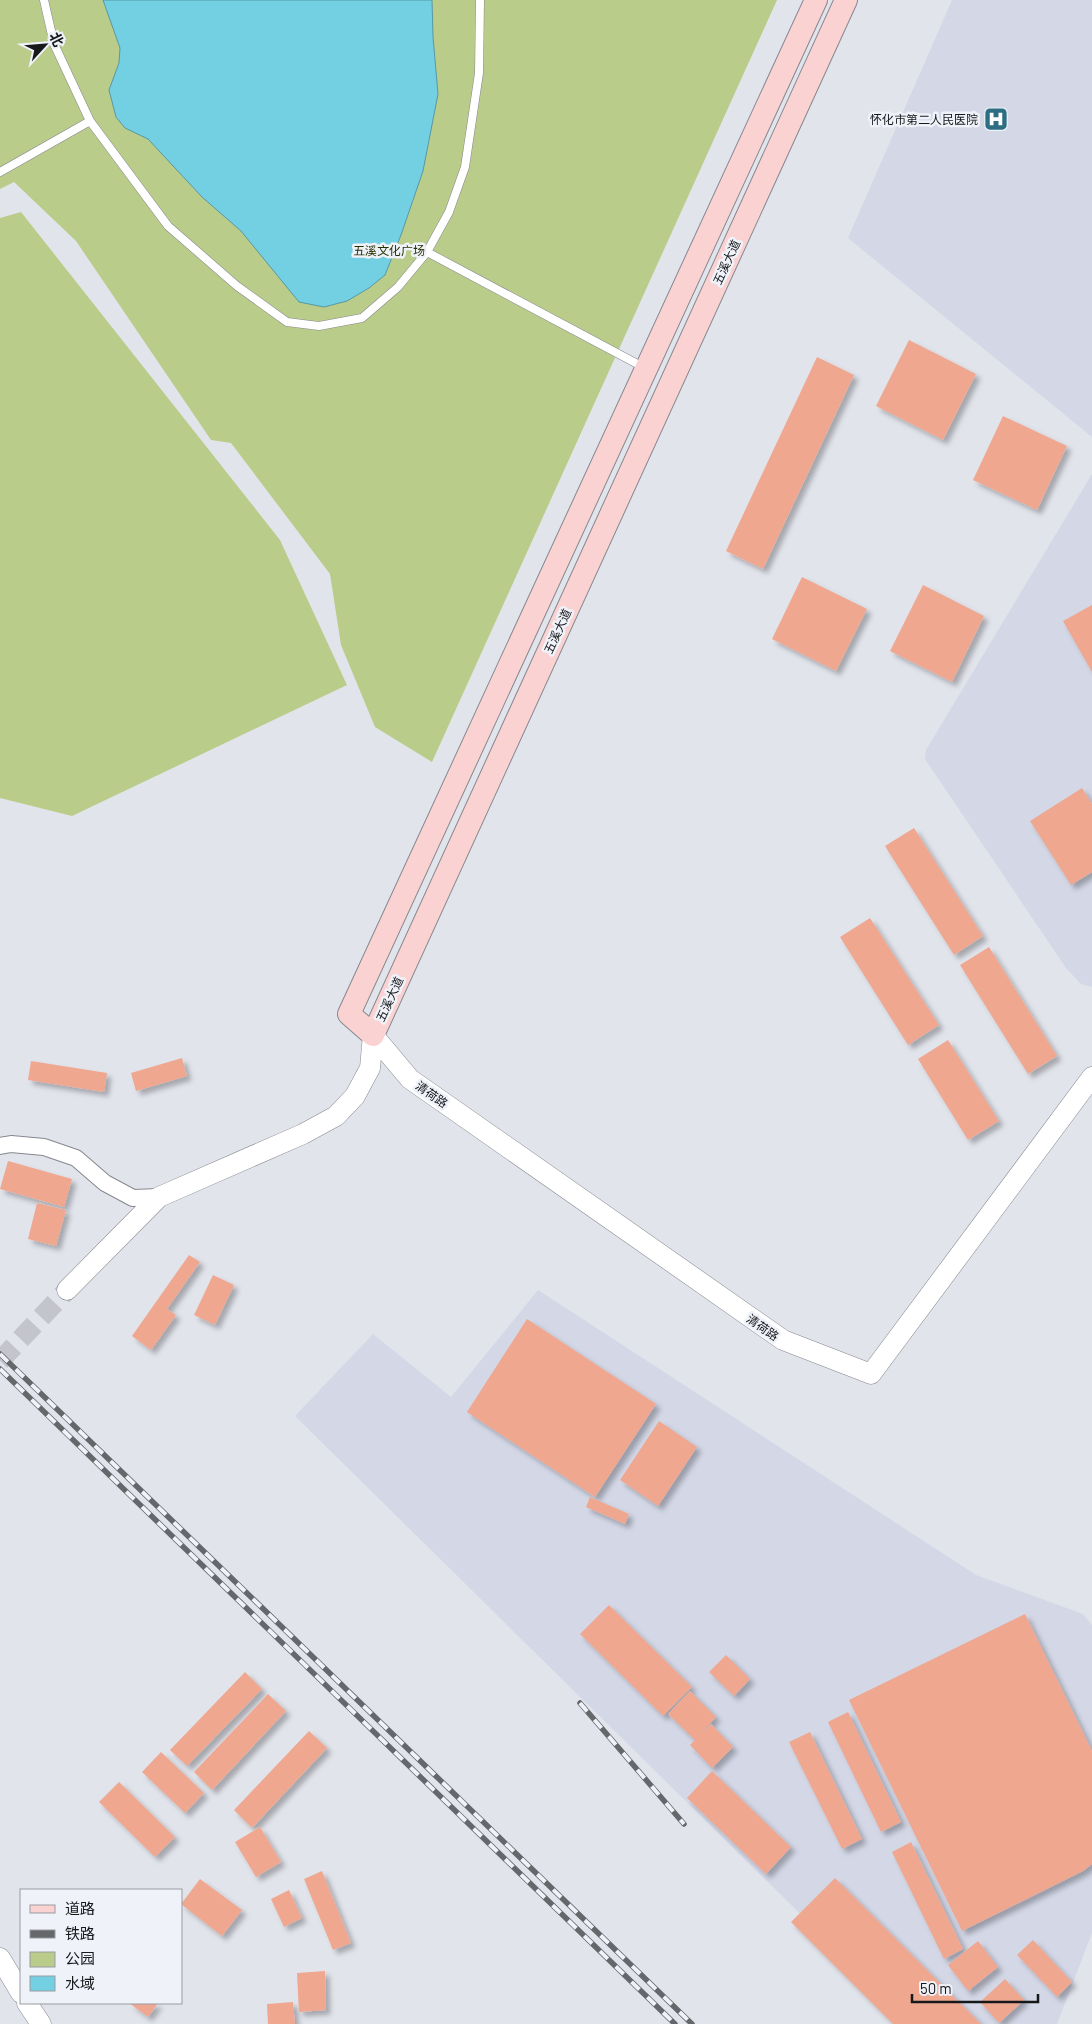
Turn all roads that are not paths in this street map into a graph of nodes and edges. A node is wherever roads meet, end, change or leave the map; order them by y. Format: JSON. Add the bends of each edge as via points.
{"nodes":[{"id":1,"x":44,"y":0,"type":"edge"},
{"id":2,"x":480,"y":0,"type":"edge"},
{"id":3,"x":816,"y":0,"type":"edge"},
{"id":4,"x":846,"y":0,"type":"edge"},
{"id":5,"x":90,"y":121,"type":"junction"},
{"id":6,"x":0,"y":172,"type":"edge"},
{"id":7,"x":427,"y":252,"type":"junction"},
{"id":8,"x":647,"y":368,"type":"junction"},
{"id":9,"x":373,"y":1035,"type":"junction"},
{"id":10,"x":1092,"y":1077,"type":"edge"},
{"id":11,"x":0,"y":1146,"type":"edge"},
{"id":12,"x":158,"y":1197,"type":"junction"},
{"id":13,"x":67,"y":1290,"type":"tunnel mouth"},
{"id":14,"x":0,"y":1958,"type":"edge"},
{"id":15,"x":20,"y":1991,"type":"edge"},
{"id":16,"x":28,"y":2004,"type":"edge"},
{"id":17,"x":41,"y":2024,"type":"edge"}],
"edges":[{"from":1,"to":5,"type":"lane","via":[[54,44]]},
{"from":2,"to":7,"type":"lane","via":[[479,73],[465,167],[449,212]]},
{"from":3,"to":8,"type":"main road","name":"五溪大道"},
{"from":4,"to":9,"type":"main road","name":"五溪大道"},
{"from":5,"to":6,"type":"lane"},
{"from":5,"to":7,"type":"lane","via":[[168,226],[237,286],[287,322],[319,326],[362,318],[398,287]]},
{"from":7,"to":8,"type":"lane"},
{"from":8,"to":9,"type":"main road","name":"五溪大道","via":[[349,1014]]},
{"from":9,"to":10,"type":"street","name":"清荷路","via":[[410,1079],[783,1340],[871,1374]]},
{"from":9,"to":12,"type":"street","via":[[370,1068],[355,1096],[336,1116],[303,1134]]},
{"from":11,"to":12,"type":"street","via":[[44,1147],[76,1158],[105,1183],[133,1198]]},
{"from":12,"to":13,"type":"street"},
{"from":14,"to":15,"type":"street"},
{"from":16,"to":17,"type":"street"}]}
